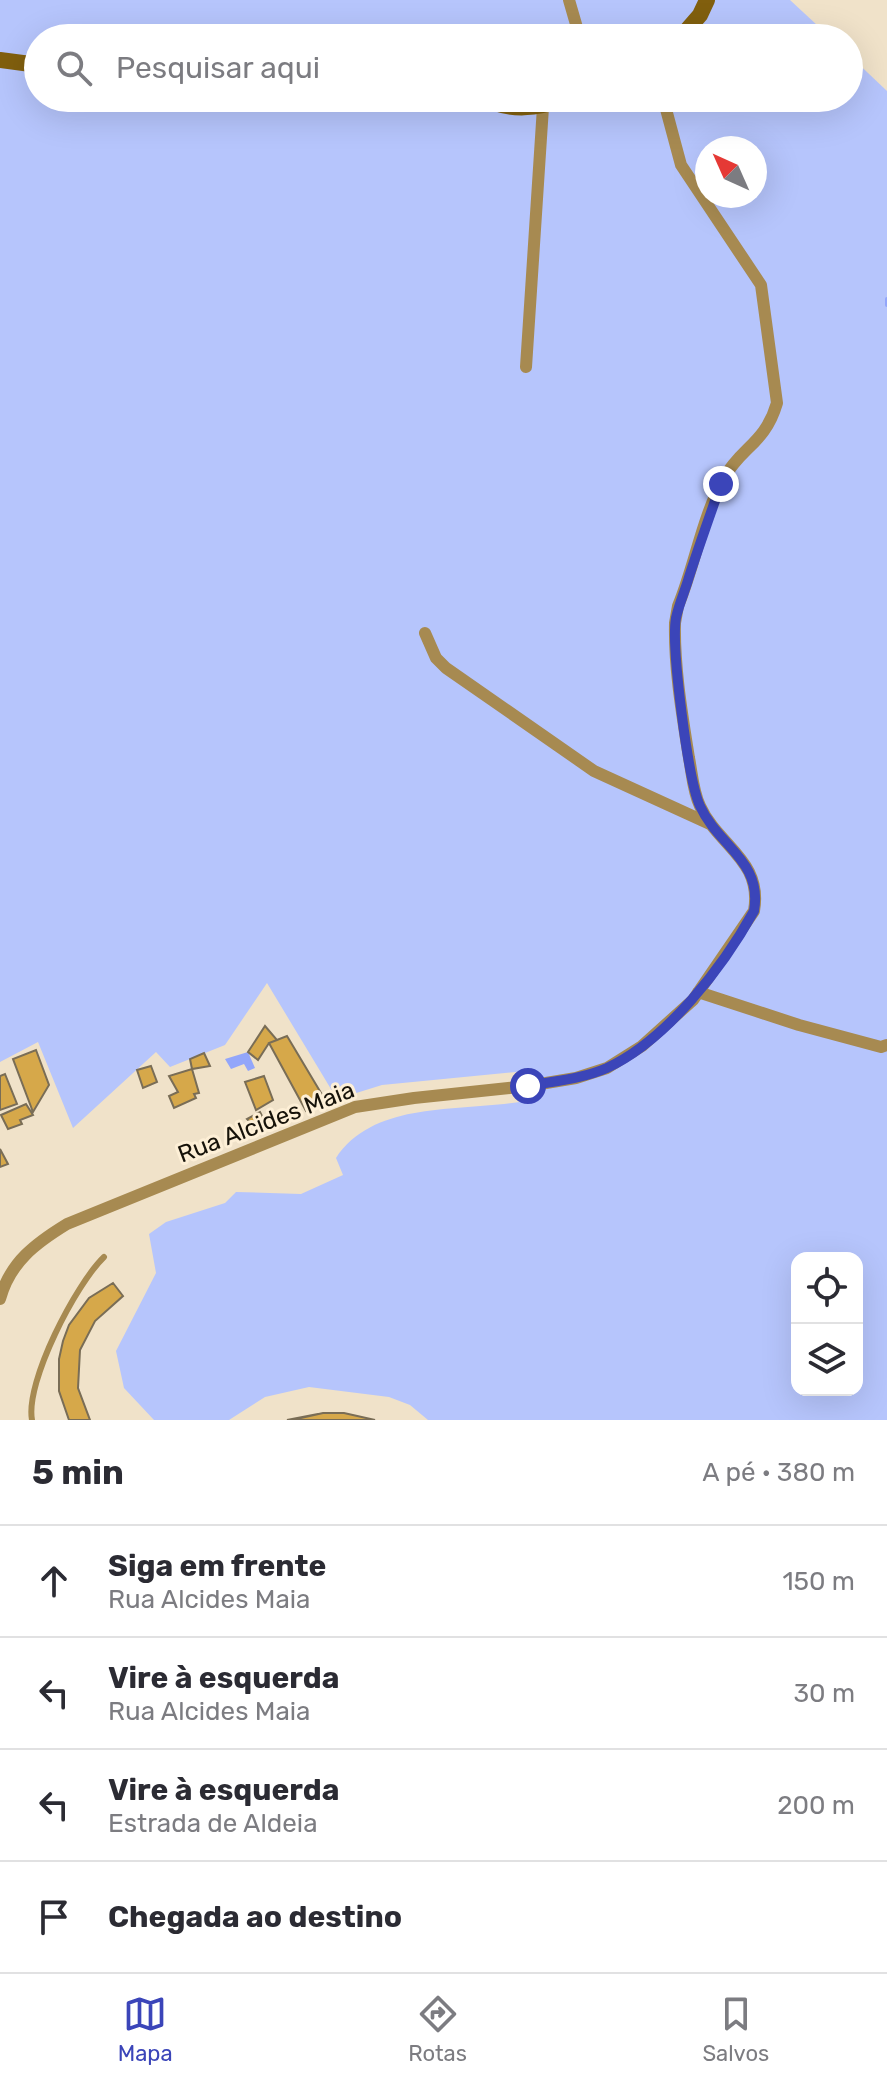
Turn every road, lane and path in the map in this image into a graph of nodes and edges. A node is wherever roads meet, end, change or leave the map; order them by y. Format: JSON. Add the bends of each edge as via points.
{"nodes":[{"id":1,"x":569,"y":0,"type":"edge"},
{"id":2,"x":707,"y":0,"type":"edge"},
{"id":3,"x":576,"y":24,"type":"edge"},
{"id":4,"x":692,"y":24,"type":"edge"},
{"id":5,"x":0,"y":60,"type":"edge"},
{"id":6,"x":24,"y":63,"type":"edge"},
{"id":7,"x":543,"y":112,"type":"edge"},
{"id":8,"x":667,"y":112,"type":"edge"},
{"id":9,"x":526,"y":367,"type":"dead end"},
{"id":10,"x":425,"y":633,"type":"dead end"},
{"id":11,"x":710,"y":824,"type":"junction"},
{"id":12,"x":698,"y":992,"type":"junction"},
{"id":13,"x":887,"y":1045,"type":"edge"},
{"id":14,"x":104,"y":1257,"type":"dead end"},
{"id":15,"x":0,"y":1299,"type":"edge"},
{"id":16,"x":32,"y":1420,"type":"edge"}],
"edges":[{"from":1,"to":3,"type":"street"},
{"from":2,"to":4,"type":"main road"},
{"from":5,"to":6,"type":"main road"},
{"from":7,"to":9,"type":"street"},
{"from":8,"to":11,"type":"street","via":[[681,165],[761,285],[777,403],[761,438],[721,484],[675,623],[691,772]]},
{"from":10,"to":11,"type":"street","via":[[446,668],[594,771]]},
{"from":11,"to":12,"type":"street","name":"Rua Alcides Maia","via":[[743,861],[757,894],[754,911]]},
{"from":12,"to":13,"type":"street","via":[[799,1025]]},
{"from":12,"to":15,"type":"street","name":"Rua Alcides Maia","via":[[642,1046],[607,1068],[528,1086],[355,1107],[84,1216],[26,1252]]},
{"from":14,"to":16,"type":"lane","via":[[80,1287],[53,1340],[34,1386]]}]}
